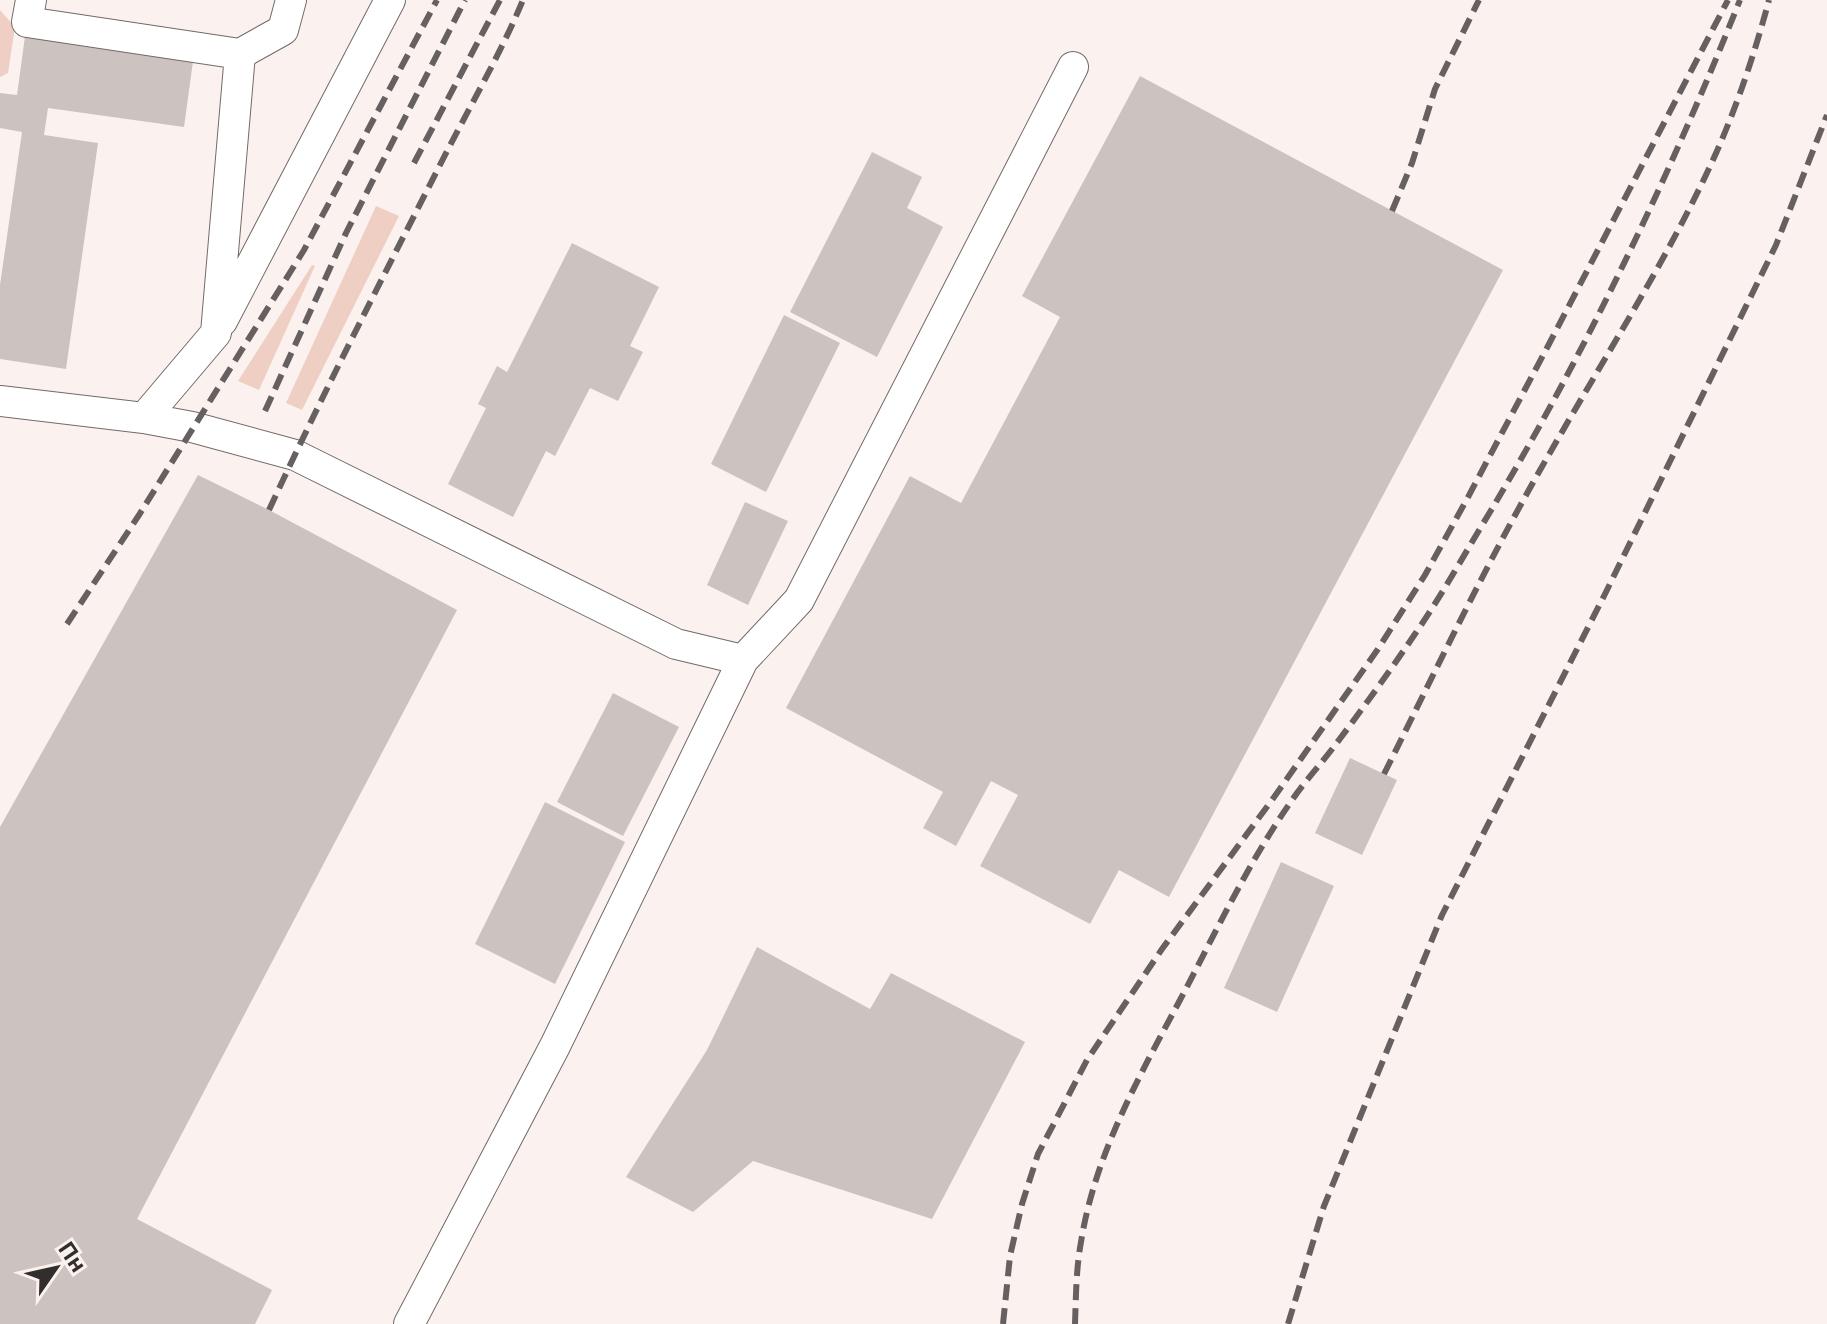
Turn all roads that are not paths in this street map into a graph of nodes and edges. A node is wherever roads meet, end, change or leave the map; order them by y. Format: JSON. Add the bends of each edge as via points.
{"nodes":[{"id":1,"x":31,"y":0,"type":"edge"},
{"id":2,"x":291,"y":0,"type":"edge"},
{"id":3,"x":390,"y":0,"type":"edge"},
{"id":4,"x":240,"y":54,"type":"junction"},
{"id":5,"x":1073,"y":67,"type":"dead end"},
{"id":6,"x":216,"y":333,"type":"junction"},
{"id":7,"x":0,"y":401,"type":"edge"},
{"id":8,"x":144,"y":418,"type":"junction"},
{"id":9,"x":743,"y":660,"type":"junction"},
{"id":10,"x":409,"y":1324,"type":"edge"}],
"edges":[{"from":1,"to":4,"type":"lane","via":[[27,22]]},
{"from":2,"to":4,"type":"lane","via":[[283,30]]},
{"from":3,"to":6,"type":"lane"},
{"from":4,"to":6,"type":"lane"},
{"from":5,"to":9,"type":"lane","via":[[799,600]]},
{"from":6,"to":8,"type":"lane"},
{"from":7,"to":8,"type":"lane"},
{"from":8,"to":9,"type":"lane","via":[[295,455],[676,644]]},
{"from":9,"to":10,"type":"lane","via":[[555,1046]]}]}
